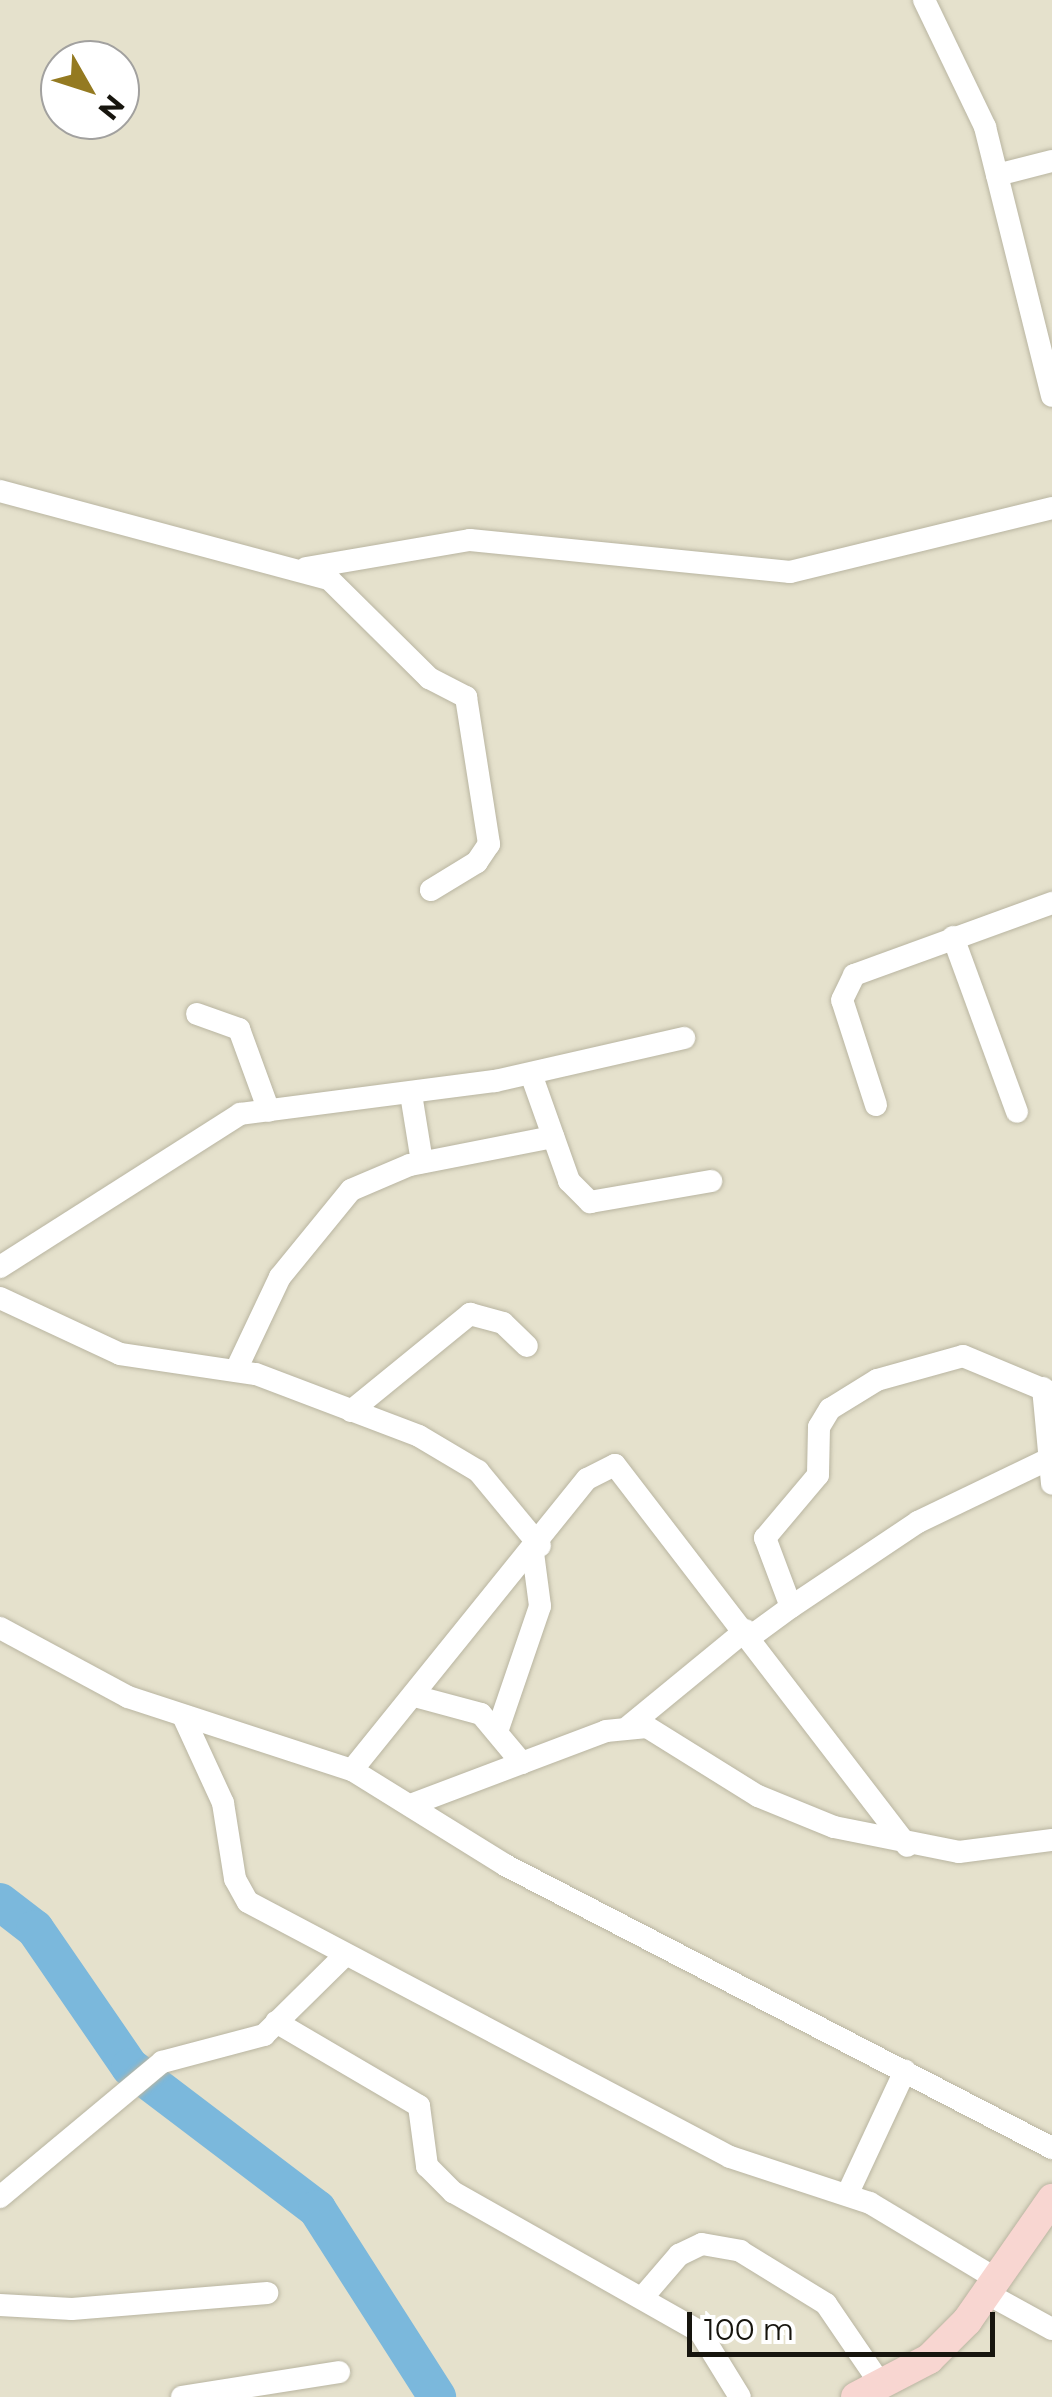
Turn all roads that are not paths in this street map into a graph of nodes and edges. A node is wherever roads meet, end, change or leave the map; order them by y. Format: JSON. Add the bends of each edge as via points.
{"nodes":[{"id":1,"x":924,"y":0,"type":"edge"},
{"id":2,"x":1052,"y":161,"type":"edge"},
{"id":3,"x":997,"y":175,"type":"junction"},
{"id":4,"x":1052,"y":396,"type":"edge"},
{"id":5,"x":0,"y":491,"type":"edge"},
{"id":6,"x":1052,"y":508,"type":"edge"},
{"id":7,"x":306,"y":568,"type":"junction"},
{"id":8,"x":430,"y":890,"type":"dead end"},
{"id":9,"x":1052,"y":902,"type":"edge"},
{"id":10,"x":954,"y":937,"type":"junction"},
{"id":11,"x":197,"y":1014,"type":"dead end"},
{"id":12,"x":684,"y":1038,"type":"dead end"},
{"id":13,"x":531,"y":1074,"type":"junction"},
{"id":14,"x":411,"y":1094,"type":"junction"},
{"id":15,"x":876,"y":1105,"type":"dead end"},
{"id":16,"x":270,"y":1111,"type":"junction"},
{"id":17,"x":1017,"y":1112,"type":"dead end"},
{"id":18,"x":553,"y":1137,"type":"junction"},
{"id":19,"x":422,"y":1162,"type":"junction"},
{"id":20,"x":711,"y":1181,"type":"dead end"},
{"id":21,"x":0,"y":1267,"type":"edge"},
{"id":22,"x":0,"y":1298,"type":"edge"},
{"id":23,"x":527,"y":1346,"type":"dead end"},
{"id":24,"x":236,"y":1370,"type":"junction"},
{"id":25,"x":1047,"y":1390,"type":"edge"},
{"id":26,"x":351,"y":1411,"type":"junction"},
{"id":27,"x":1046,"y":1460,"type":"junction"},
{"id":28,"x":1052,"y":1484,"type":"edge"},
{"id":29,"x":537,"y":1550,"type":"junction"},
{"id":30,"x":791,"y":1607,"type":"junction"},
{"id":31,"x":0,"y":1628,"type":"edge"},
{"id":32,"x":748,"y":1634,"type":"junction"},
{"id":33,"x":418,"y":1697,"type":"junction"},
{"id":34,"x":183,"y":1716,"type":"junction"},
{"id":35,"x":629,"y":1726,"type":"junction"},
{"id":36,"x":498,"y":1729,"type":"junction"},
{"id":37,"x":522,"y":1762,"type":"junction"},
{"id":38,"x":352,"y":1770,"type":"junction"},
{"id":39,"x":413,"y":1804,"type":"junction"},
{"id":40,"x":1052,"y":1840,"type":"edge"},
{"id":41,"x":907,"y":1846,"type":"junction"},
{"id":42,"x":344,"y":1956,"type":"junction"},
{"id":43,"x":276,"y":2022,"type":"junction"},
{"id":44,"x":905,"y":2071,"type":"junction"},
{"id":45,"x":1052,"y":2148,"type":"edge"},
{"id":46,"x":848,"y":2193,"type":"junction"},
{"id":47,"x":0,"y":2197,"type":"edge"},
{"id":48,"x":1052,"y":2199,"type":"edge"},
{"id":49,"x":993,"y":2287,"type":"junction"},
{"id":50,"x":268,"y":2293,"type":"dead end"},
{"id":51,"x":642,"y":2298,"type":"junction"},
{"id":52,"x":0,"y":2305,"type":"edge"},
{"id":53,"x":1052,"y":2329,"type":"edge"},
{"id":54,"x":339,"y":2372,"type":"dead end"},
{"id":55,"x":882,"y":2391,"type":"edge"},
{"id":56,"x":182,"y":2397,"type":"edge"},
{"id":57,"x":740,"y":2397,"type":"edge"}],
"edges":[{"from":1,"to":3,"type":"street","via":[[972,94]]},
{"from":2,"to":3,"type":"street"},
{"from":3,"to":4,"type":"street"},
{"from":5,"to":7,"type":"street"},
{"from":6,"to":7,"type":"street","via":[[790,572],[470,540]]},
{"from":7,"to":8,"type":"street","via":[[345,590],[429,678],[474,709],[488,844]]},
{"from":9,"to":10,"type":"street"},
{"from":10,"to":15,"type":"street","via":[[846,986],[842,1000]]},
{"from":10,"to":17,"type":"street"},
{"from":11,"to":16,"type":"street","via":[[239,1029]]},
{"from":12,"to":13,"type":"street"},
{"from":13,"to":14,"type":"street"},
{"from":13,"to":18,"type":"street"},
{"from":14,"to":16,"type":"street"},
{"from":14,"to":19,"type":"street"},
{"from":16,"to":21,"type":"street","via":[[208,1130],[110,1203]]},
{"from":18,"to":19,"type":"street"},
{"from":18,"to":20,"type":"street","via":[[569,1182],[590,1202]]},
{"from":19,"to":24,"type":"street","via":[[332,1205],[280,1277]]},
{"from":22,"to":24,"type":"street","via":[[133,1358]]},
{"from":23,"to":26,"type":"street","via":[[502,1323],[470,1314]]},
{"from":24,"to":26,"type":"street"},
{"from":25,"to":27,"type":"street"},
{"from":25,"to":30,"type":"street","via":[[982,1359],[950,1357],[877,1380],[830,1408],[818,1428],[818,1475],[765,1538]]},
{"from":26,"to":29,"type":"street","via":[[478,1470]]},
{"from":27,"to":28,"type":"street"},
{"from":27,"to":30,"type":"street","via":[[918,1522]]},
{"from":29,"to":32,"type":"street","via":[[596,1469],[615,1465]]},
{"from":29,"to":33,"type":"street"},
{"from":29,"to":36,"type":"street","via":[[540,1606]]},
{"from":30,"to":32,"type":"street"},
{"from":31,"to":34,"type":"street"},
{"from":32,"to":35,"type":"street"},
{"from":32,"to":41,"type":"street"},
{"from":33,"to":36,"type":"street","via":[[463,1705]]},
{"from":33,"to":38,"type":"street"},
{"from":34,"to":38,"type":"street"},
{"from":34,"to":42,"type":"street","via":[[233,1832],[241,1892]]},
{"from":35,"to":37,"type":"street"},
{"from":35,"to":41,"type":"street","via":[[656,1732],[792,1812]]},
{"from":36,"to":37,"type":"street"},
{"from":37,"to":39,"type":"street"},
{"from":38,"to":39,"type":"street"},
{"from":39,"to":44,"type":"street","via":[[505,1865]]},
{"from":40,"to":41,"type":"street","via":[[959,1852]]},
{"from":42,"to":43,"type":"street"},
{"from":42,"to":46,"type":"street","via":[[730,2158]]},
{"from":43,"to":47,"type":"street","via":[[248,2042],[162,2062]]},
{"from":43,"to":51,"type":"street","via":[[419,2106],[427,2166],[453,2192]]},
{"from":44,"to":45,"type":"street"},
{"from":44,"to":46,"type":"street"},
{"from":46,"to":49,"type":"street"},
{"from":48,"to":49,"type":"main road"},
{"from":49,"to":53,"type":"street"},
{"from":49,"to":55,"type":"main road","via":[[930,2359]]},
{"from":50,"to":52,"type":"street","via":[[72,2309]]},
{"from":51,"to":55,"type":"street","via":[[679,2255],[702,2244],[740,2252],[826,2304]]},
{"from":51,"to":57,"type":"street","via":[[700,2332]]},
{"from":54,"to":56,"type":"street"}]}
